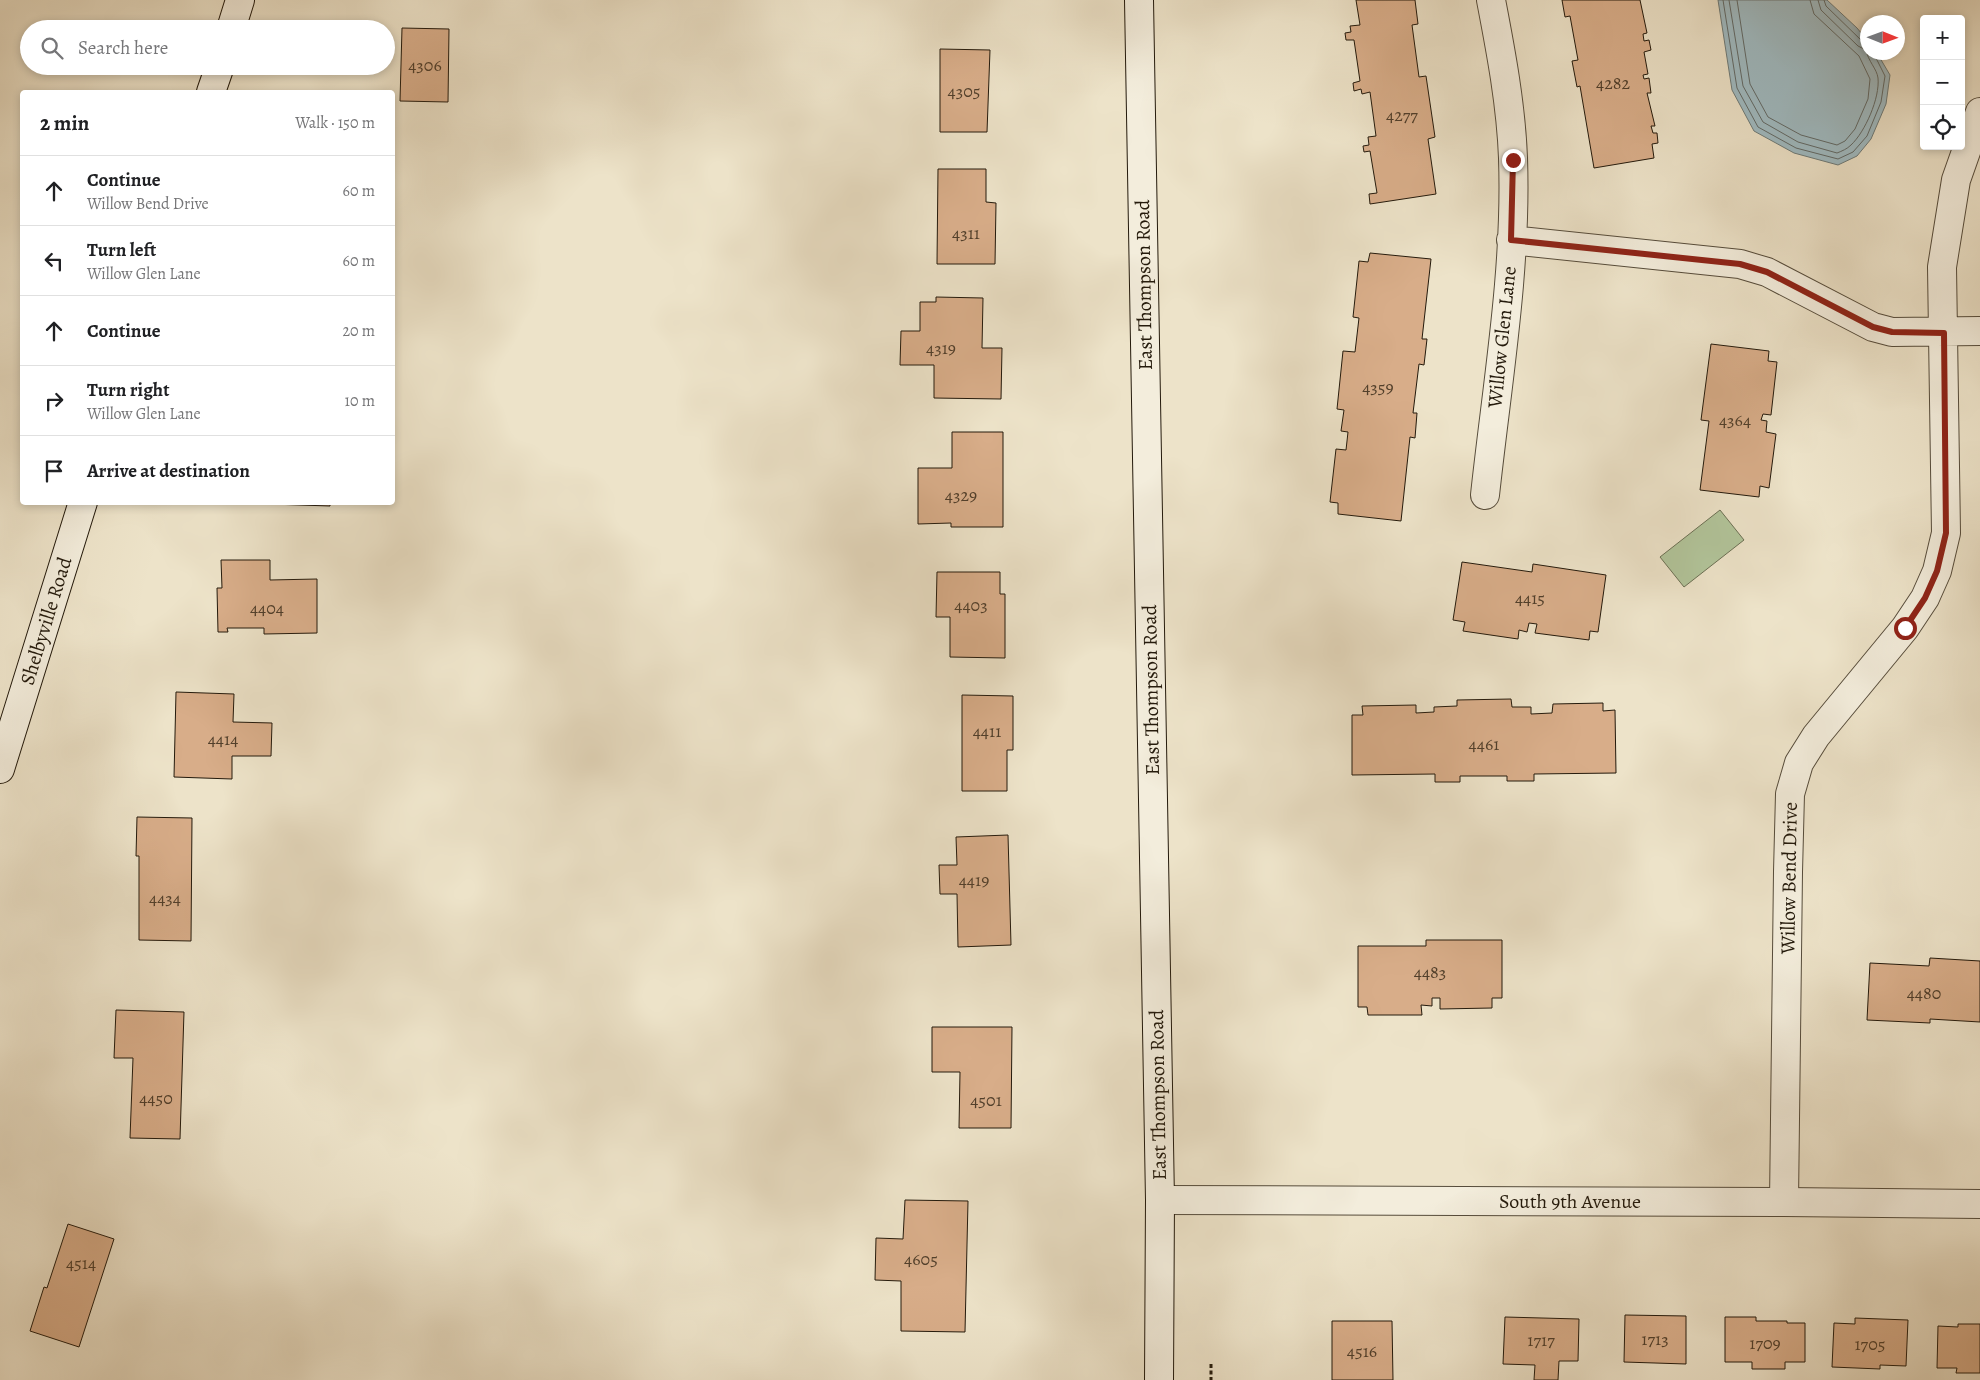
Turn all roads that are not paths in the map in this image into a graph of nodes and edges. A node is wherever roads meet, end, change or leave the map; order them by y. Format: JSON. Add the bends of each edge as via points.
{"nodes":[{"id":1,"x":240,"y":0,"type":"edge"},
{"id":2,"x":1139,"y":0,"type":"edge"},
{"id":3,"x":1492,"y":0,"type":"edge"},
{"id":4,"x":234,"y":20,"type":"edge"},
{"id":5,"x":217,"y":75,"type":"edge"},
{"id":6,"x":212,"y":90,"type":"edge"},
{"id":7,"x":1980,"y":112,"type":"edge"},
{"id":8,"x":1511,"y":240,"type":"junction"},
{"id":9,"x":1980,"y":331,"type":"edge"},
{"id":10,"x":1944,"y":333,"type":"junction"},
{"id":11,"x":1485,"y":495,"type":"dead end"},
{"id":12,"x":82,"y":505,"type":"edge"},
{"id":13,"x":0,"y":769,"type":"edge"},
{"id":14,"x":1160,"y":1200,"type":"junction"},
{"id":15,"x":1784,"y":1202,"type":"junction"},
{"id":16,"x":1980,"y":1204,"type":"edge"},
{"id":17,"x":1159,"y":1380,"type":"edge"}],
"edges":[{"from":1,"to":4,"type":"street"},
{"from":2,"to":14,"type":"street","name":"East Thompson Road"},
{"from":3,"to":8,"type":"street","name":"Willow Glen Lane","via":[[1511,127]]},
{"from":5,"to":6,"type":"street"},
{"from":7,"to":10,"type":"street","name":"Willow Bend Drive","via":[[1956,180],[1949,214],[1942,267]]},
{"from":8,"to":10,"type":"street","via":[[1740,264],[1767,272],[1873,327],[1892,332]]},
{"from":8,"to":11,"type":"street","name":"Willow Glen Lane","via":[[1510,275]]},
{"from":9,"to":10,"type":"street"},
{"from":10,"to":15,"type":"street","name":"Willow Bend Drive","via":[[1946,533],[1937,571],[1925,598],[1905,628],[1816,736],[1799,763],[1790,794]]},
{"from":12,"to":13,"type":"street","name":"Shelbyville Road"},
{"from":14,"to":15,"type":"street","name":"South 9th Avenue"},
{"from":14,"to":17,"type":"street","name":"East Thompson Road"},
{"from":15,"to":16,"type":"street","name":"South 9th Avenue"}]}
